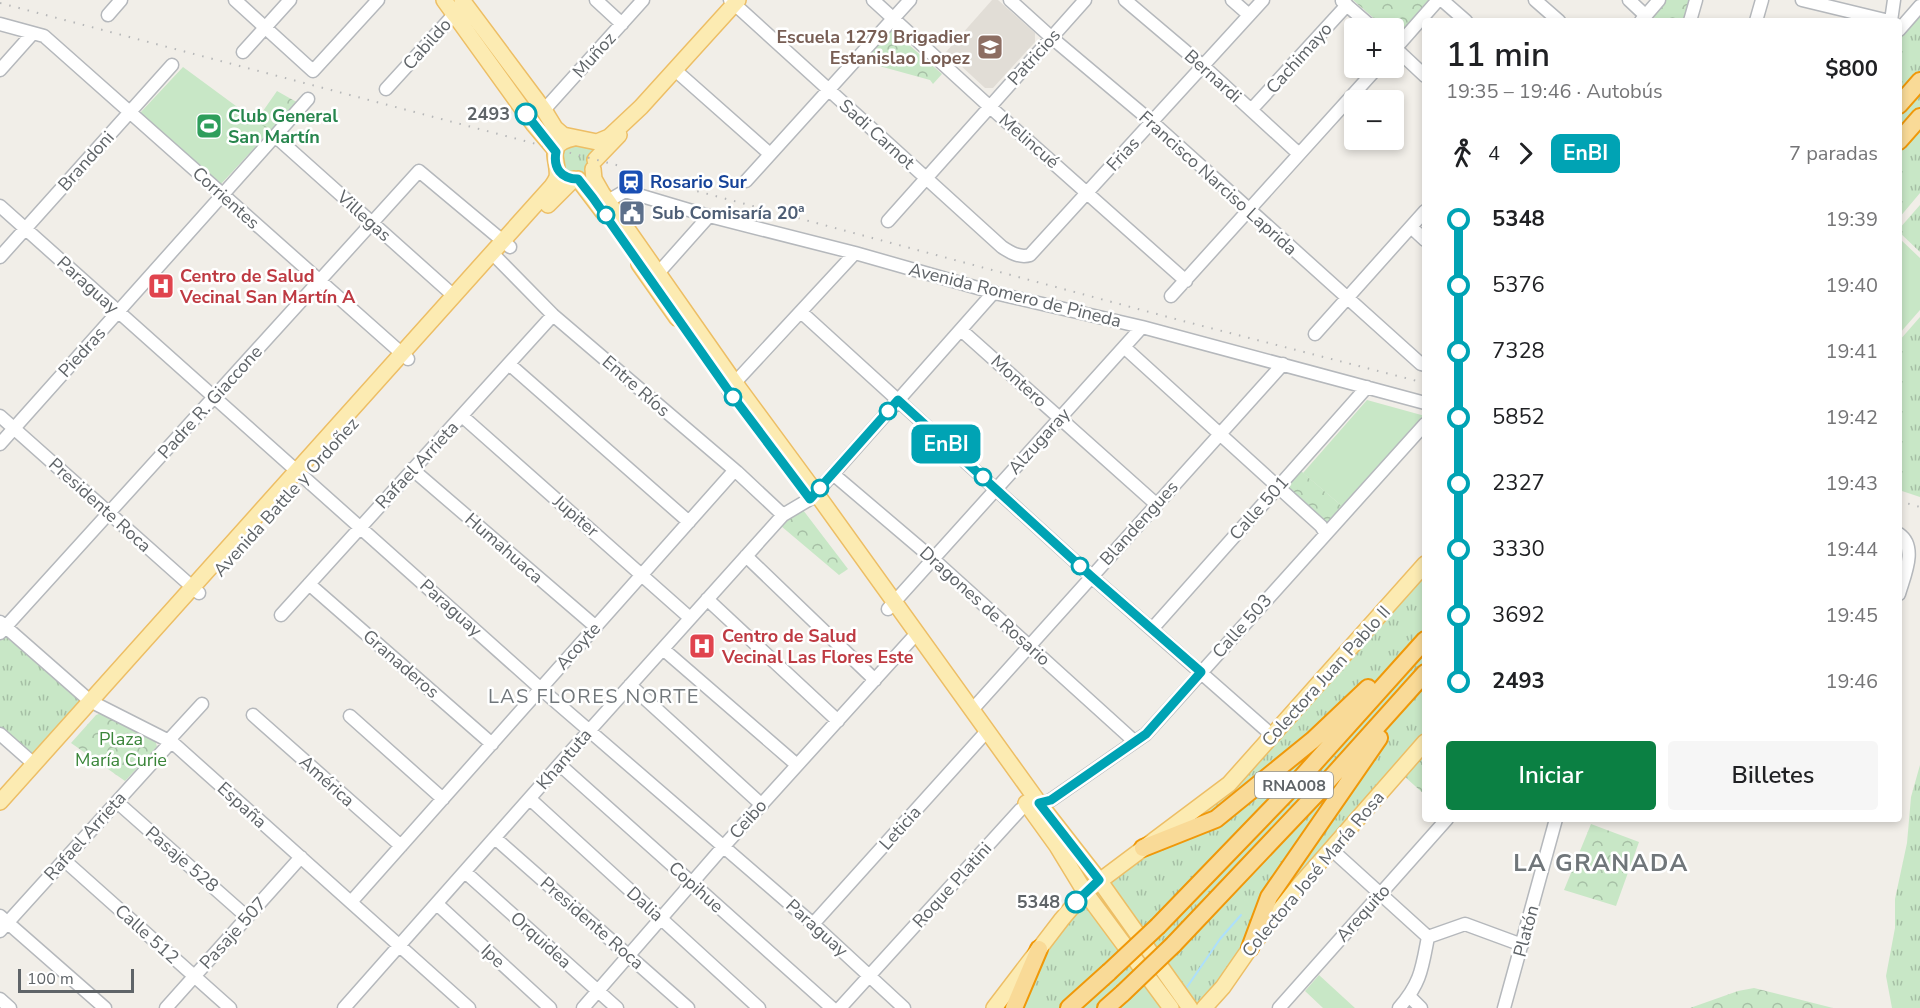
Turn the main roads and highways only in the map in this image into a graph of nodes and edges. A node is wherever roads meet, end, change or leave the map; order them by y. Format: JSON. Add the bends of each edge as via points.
{"nodes":[{"id":1,"x":444,"y":0,"type":"edge"},
{"id":2,"x":734,"y":1,"type":"edge"},
{"id":3,"x":462,"y":4,"type":"edge"},
{"id":4,"x":1920,"y":81,"type":"edge"},
{"id":5,"x":1902,"y":102,"type":"edge"},
{"id":6,"x":641,"y":106,"type":"junction"},
{"id":7,"x":1920,"y":117,"type":"edge"},
{"id":8,"x":1902,"y":138,"type":"edge"},
{"id":9,"x":579,"y":139,"type":"junction"},
{"id":10,"x":556,"y":159,"type":"junction"},
{"id":11,"x":594,"y":165,"type":"junction"},
{"id":12,"x":576,"y":179,"type":"junction"},
{"id":13,"x":507,"y":244,"type":"junction"},
{"id":14,"x":495,"y":256,"type":"junction"},
{"id":15,"x":655,"y":276,"type":"junction"},
{"id":16,"x":405,"y":356,"type":"junction"},
{"id":17,"x":1422,"y":567,"type":"edge"},
{"id":18,"x":914,"y":637,"type":"junction"},
{"id":19,"x":1422,"y":637,"type":"edge"},
{"id":20,"x":1422,"y":643,"type":"edge"},
{"id":21,"x":1422,"y":677,"type":"edge"},
{"id":22,"x":1422,"y":678,"type":"edge"},
{"id":23,"x":94,"y":704,"type":"junction"},
{"id":24,"x":983,"y":735,"type":"junction"},
{"id":25,"x":1422,"y":745,"type":"edge"},
{"id":26,"x":0,"y":802,"type":"edge"},
{"id":27,"x":1033,"y":804,"type":"junction"},
{"id":28,"x":0,"y":816,"type":"edge"},
{"id":29,"x":1143,"y":848,"type":"junction"},
{"id":30,"x":1099,"y":880,"type":"junction"},
{"id":31,"x":1085,"y":892,"type":"junction"},
{"id":32,"x":1250,"y":948,"type":"junction"},
{"id":33,"x":1039,"y":949,"type":"junction"},
{"id":34,"x":994,"y":1008,"type":"edge"},
{"id":35,"x":1014,"y":1008,"type":"edge"},
{"id":36,"x":1069,"y":1008,"type":"edge"},
{"id":37,"x":1106,"y":1008,"type":"edge"},
{"id":38,"x":1171,"y":1008,"type":"edge"},
{"id":39,"x":1190,"y":1008,"type":"edge"},
{"id":40,"x":1204,"y":1008,"type":"edge"}],
"edges":[{"from":1,"to":3,"type":"main road"},
{"from":2,"to":6,"type":"main road"},
{"from":3,"to":9,"type":"main road","via":[[555,128],[563,135]]},
{"from":3,"to":10,"type":"main road"},
{"from":4,"to":5,"type":"highway"},
{"from":6,"to":9,"type":"main road","via":[[609,137],[597,142]]},
{"from":6,"to":11,"type":"main road"},
{"from":7,"to":8,"type":"highway"},
{"from":9,"to":10,"type":"main road","via":[[561,144]]},
{"from":9,"to":11,"type":"main road","via":[[593,149]]},
{"from":10,"to":12,"type":"main road","via":[[566,178]]},
{"from":10,"to":13,"type":"main road","name":"Avenida Battle y Ordoñez","via":[[557,176],[552,186]]},
{"from":11,"to":12,"type":"main road","via":[[586,176]]},
{"from":11,"to":15,"type":"main road","via":[[594,179]]},
{"from":12,"to":13,"type":"main road","name":"Avenida Battle y Ordoñez"},
{"from":12,"to":15,"type":"main road"},
{"from":13,"to":14,"type":"main road","name":"Avenida Battle y Ordoñez"},
{"from":14,"to":16,"type":"main road","name":"Avenida Battle y Ordoñez"},
{"from":14,"to":16,"type":"main road","name":"Avenida Battle y Ordoñez","via":[[454,296]]},
{"from":15,"to":18,"type":"main road"},
{"from":16,"to":23,"type":"main road","name":"Avenida Battle y Ordoñez"},
{"from":17,"to":29,"type":"main road","name":"Colectora Juan Pablo II","via":[[1229,784]]},
{"from":18,"to":24,"type":"main road"},
{"from":18,"to":24,"type":"main road","via":[[972,710]]},
{"from":19,"to":29,"type":"highway","number":"RNA008","via":[[1313,740],[1233,807],[1216,819]]},
{"from":20,"to":36,"type":"highway","number":"RNA008","bridge":true,"via":[[1300,779],[1158,926]]},
{"from":21,"to":37,"type":"highway","number":"RNA008","bridge":true,"via":[[1173,945]]},
{"from":22,"to":32,"type":"highway","via":[[1269,897]]},
{"from":23,"to":26,"type":"main road","name":"Avenida Battle y Ordoñez"},
{"from":23,"to":28,"type":"main road","name":"Avenida Battle y Ordoñez"},
{"from":24,"to":27,"type":"main road"},
{"from":25,"to":32,"type":"main road","name":"Colectora José María Rosa","via":[[1297,888]]},
{"from":27,"to":30,"type":"main road"},
{"from":27,"to":31,"type":"main road"},
{"from":29,"to":30,"type":"main road","name":"Colectora Juan Pablo II"},
{"from":30,"to":31,"type":"main road","name":"Colectora Juan Pablo II"},
{"from":30,"to":39,"type":"main road"},
{"from":31,"to":33,"type":"main road","name":"Colectora Juan Pablo II"},
{"from":31,"to":38,"type":"main road"},
{"from":32,"to":40,"type":"main road","name":"Colectora José María Rosa"},
{"from":33,"to":34,"type":"main road","name":"Colectora Juan Pablo II"},
{"from":33,"to":35,"type":"highway"}]}
